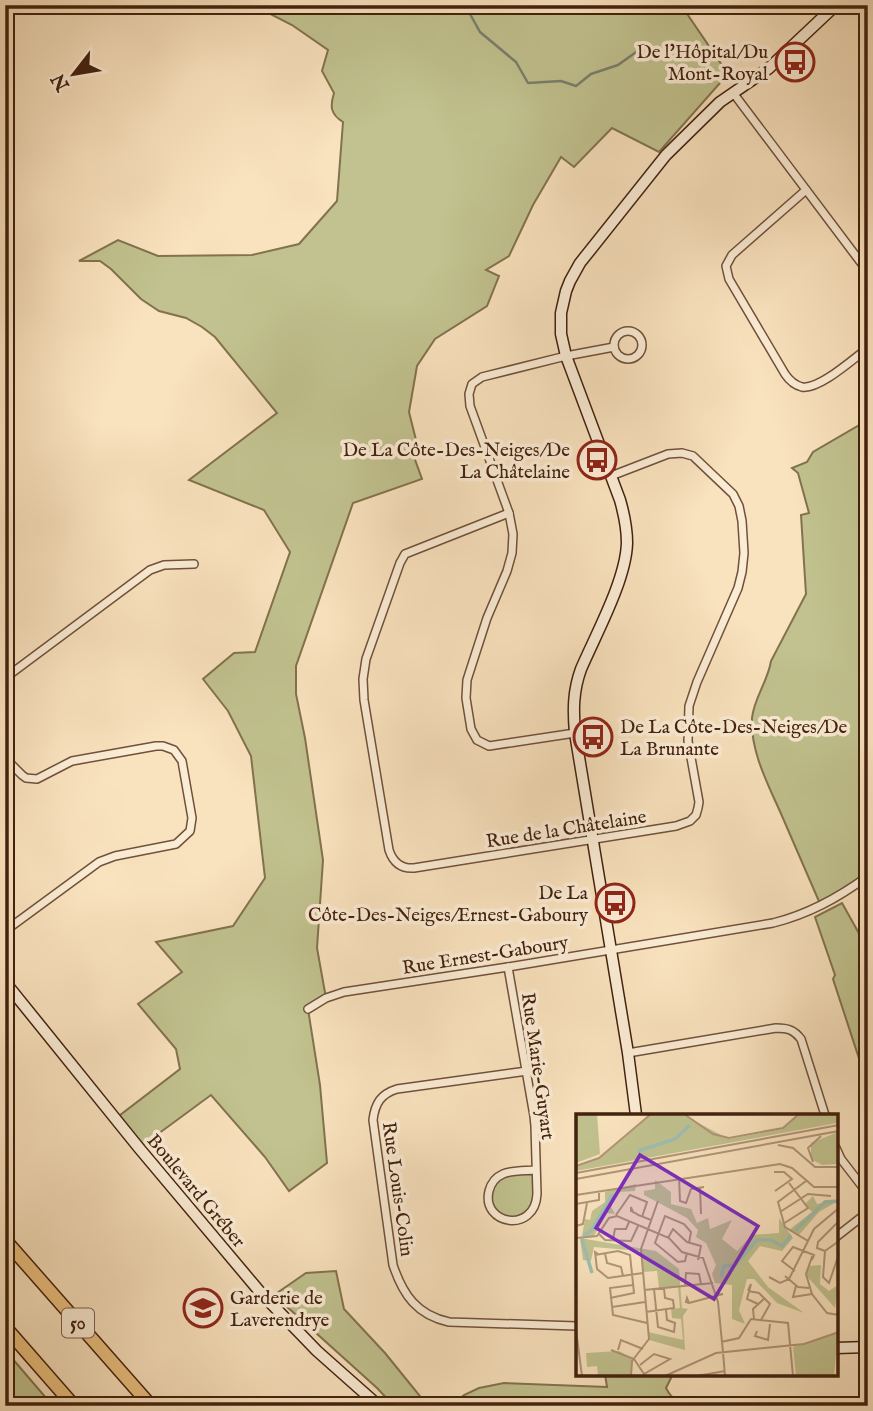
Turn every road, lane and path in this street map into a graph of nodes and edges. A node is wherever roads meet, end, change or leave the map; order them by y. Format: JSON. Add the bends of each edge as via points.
{"nodes":[{"id":1,"x":857,"y":5,"type":"edge"},
{"id":2,"x":828,"y":8,"type":"edge"},
{"id":3,"x":868,"y":13,"type":"edge"},
{"id":4,"x":734,"y":94,"type":"junction"},
{"id":5,"x":806,"y":190,"type":"junction"},
{"id":6,"x":868,"y":272,"type":"edge"},
{"id":7,"x":614,"y":347,"type":"dead end"},
{"id":8,"x":868,"y":348,"type":"edge"},
{"id":9,"x":566,"y":356,"type":"junction"},
{"id":10,"x":611,"y":476,"type":"junction"},
{"id":11,"x":509,"y":513,"type":"junction"},
{"id":12,"x":194,"y":564,"type":"dead end"},
{"id":13,"x":5,"y":678,"type":"edge"},
{"id":14,"x":575,"y":733,"type":"junction"},
{"id":15,"x":5,"y":758,"type":"edge"},
{"id":16,"x":592,"y":839,"type":"junction"},
{"id":17,"x":868,"y":876,"type":"edge"},
{"id":18,"x":5,"y":931,"type":"edge"},
{"id":19,"x":610,"y":950,"type":"junction"},
{"id":20,"x":508,"y":967,"type":"junction"},
{"id":21,"x":5,"y":982,"type":"edge"},
{"id":22,"x":308,"y":1009,"type":"dead end"},
{"id":23,"x":628,"y":1054,"type":"junction"},
{"id":24,"x":527,"y":1071,"type":"junction"},
{"id":25,"x":636,"y":1114,"type":"edge"},
{"id":26,"x":825,"y":1114,"type":"edge"},
{"id":27,"x":838,"y":1153,"type":"edge"},
{"id":28,"x":536,"y":1170,"type":"junction"},
{"id":29,"x":868,"y":1194,"type":"edge"},
{"id":30,"x":868,"y":1212,"type":"edge"},
{"id":31,"x":838,"y":1235,"type":"edge"},
{"id":32,"x":5,"y":1240,"type":"edge"},
{"id":33,"x":576,"y":1326,"type":"edge"},
{"id":34,"x":5,"y":1327,"type":"edge"},
{"id":35,"x":868,"y":1347,"type":"edge"},
{"id":36,"x":838,"y":1348,"type":"edge"},
{"id":37,"x":74,"y":1406,"type":"edge"},
{"id":38,"x":151,"y":1406,"type":"edge"},
{"id":39,"x":379,"y":1406,"type":"edge"}],
"edges":[{"from":1,"to":3,"type":"street"},
{"from":2,"to":4,"type":"street","via":[[768,69]]},
{"from":4,"to":5,"type":"street"},
{"from":4,"to":9,"type":"street","via":[[666,155],[575,271],[561,313]]},
{"from":5,"to":6,"type":"street"},
{"from":5,"to":8,"type":"street","via":[[736,250],[726,266],[729,279],[793,384],[816,385]]},
{"from":7,"to":9,"type":"street"},
{"from":9,"to":10,"type":"street"},
{"from":9,"to":11,"type":"street","via":[[482,377],[470,388],[469,401]]},
{"from":10,"to":14,"type":"street","via":[[626,524],[626,555],[577,681]]},
{"from":10,"to":16,"type":"street","name":"Rue de la Châtelaine","via":[[674,453],[693,456],[736,500],[744,563],[689,706],[688,741],[699,802],[696,815],[676,826]]},
{"from":11,"to":14,"type":"street","via":[[512,553],[467,680],[471,729],[477,740],[489,746]]},
{"from":11,"to":16,"type":"street","name":"Rue de la Châtelaine","via":[[409,552],[400,563],[363,679],[389,850],[398,865],[409,869]]},
{"from":12,"to":13,"type":"street","via":[[150,570]]},
{"from":14,"to":16,"type":"street"},
{"from":15,"to":18,"type":"street","via":[[26,778],[37,779],[72,761],[169,747],[182,761],[192,818],[190,831],[176,844],[99,862]]},
{"from":16,"to":19,"type":"street"},
{"from":17,"to":19,"type":"street","name":"Rue Ernest-Gaboury","via":[[838,897],[788,919]]},
{"from":19,"to":20,"type":"street","name":"Rue Ernest-Gaboury"},
{"from":19,"to":23,"type":"street"},
{"from":20,"to":22,"type":"street","name":"Rue Ernest-Gaboury","via":[[344,992]]},
{"from":20,"to":24,"type":"street","name":"Rue Marie-Guyart"},
{"from":21,"to":39,"type":"street","name":"Boulevard Gréber","via":[[260,1292]]},
{"from":23,"to":25,"type":"street"},
{"from":23,"to":26,"type":"street","via":[[785,1028],[801,1040]]},
{"from":24,"to":28,"type":"street","name":"Rue Marie-Guyart"},
{"from":24,"to":33,"type":"street","name":"Rue Louis-Colin","via":[[397,1089],[377,1103],[373,1120],[393,1265],[413,1304],[439,1320]]},
{"from":27,"to":29,"type":"street"},
{"from":28,"to":28,"type":"street","name":"Rue Marie-Guyart","via":[[537,1199],[530,1213],[511,1221],[495,1214],[488,1194],[496,1178],[508,1172]]},
{"from":30,"to":31,"type":"street"},
{"from":32,"to":38,"type":"highway","number":"50"},
{"from":34,"to":37,"type":"highway"},
{"from":35,"to":36,"type":"street"}]}
